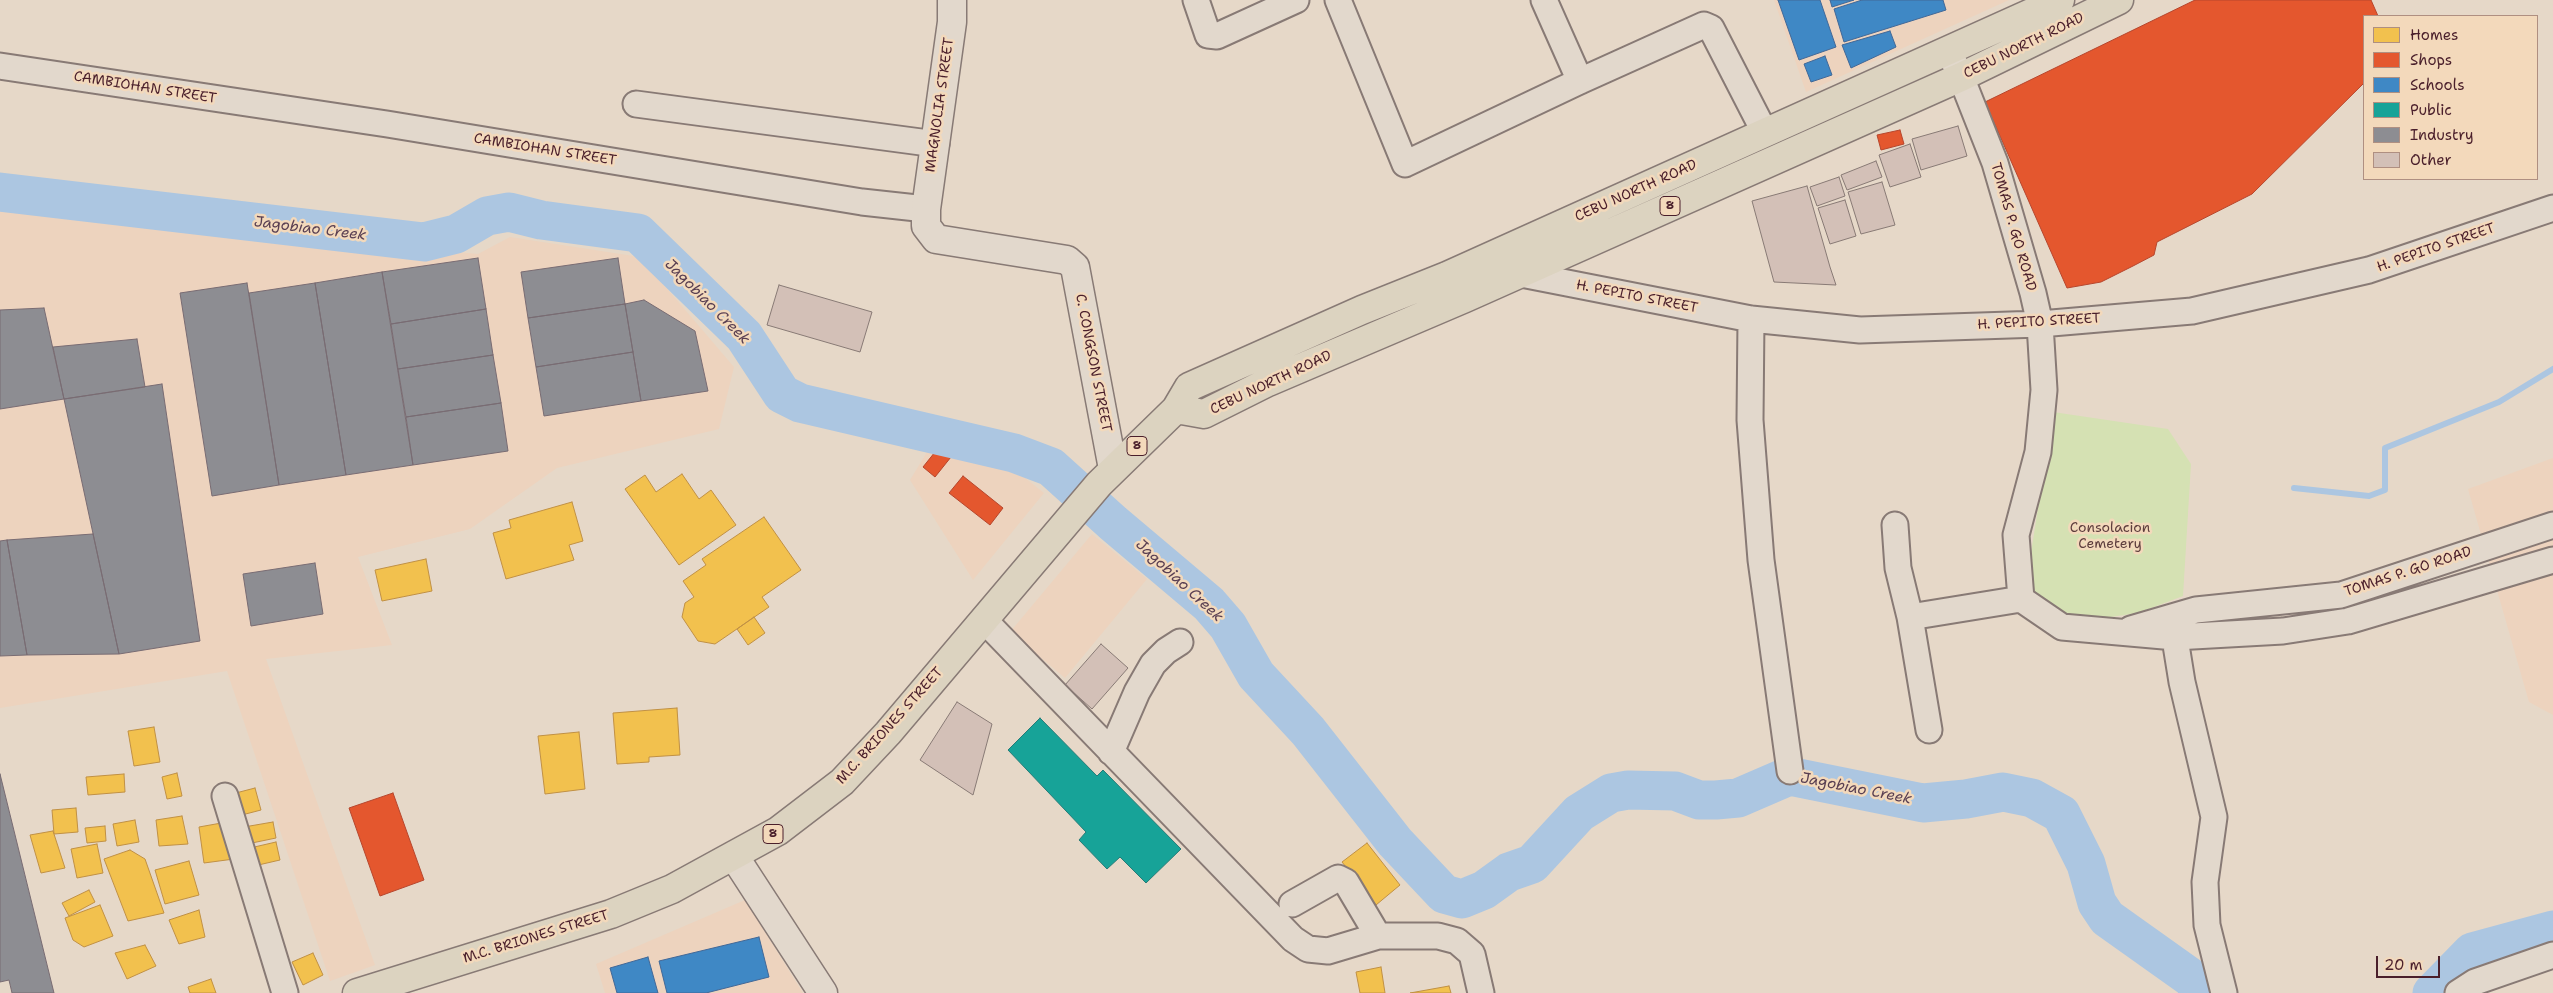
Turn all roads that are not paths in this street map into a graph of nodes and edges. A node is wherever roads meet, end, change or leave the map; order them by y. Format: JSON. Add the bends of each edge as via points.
{"nodes":[{"id":1,"x":952,"y":0,"type":"edge"},
{"id":2,"x":1196,"y":0,"type":"edge"},
{"id":3,"x":1296,"y":0,"type":"edge"},
{"id":4,"x":1338,"y":0,"type":"edge"},
{"id":5,"x":1544,"y":0,"type":"edge"},
{"id":6,"x":2060,"y":0,"type":"edge"},
{"id":7,"x":2119,"y":0,"type":"edge"},
{"id":8,"x":1948,"y":51,"type":"junction"},
{"id":9,"x":0,"y":66,"type":"edge"},
{"id":10,"x":1962,"y":77,"type":"junction"},
{"id":11,"x":1580,"y":81,"type":"junction"},
{"id":12,"x":636,"y":104,"type":"dead end"},
{"id":13,"x":1766,"y":133,"type":"junction"},
{"id":14,"x":936,"y":144,"type":"junction"},
{"id":15,"x":2553,"y":208,"type":"edge"},
{"id":16,"x":926,"y":209,"type":"junction"},
{"id":17,"x":1516,"y":273,"type":"junction"},
{"id":18,"x":1751,"y":319,"type":"junction"},
{"id":19,"x":2040,"y":324,"type":"junction"},
{"id":20,"x":1176,"y":409,"type":"junction"},
{"id":21,"x":1106,"y":476,"type":"junction"},
{"id":22,"x":1895,"y":524,"type":"dead end"},
{"id":23,"x":2542,"y":528,"type":"edge"},
{"id":24,"x":2551,"y":565,"type":"edge"},
{"id":25,"x":2021,"y":598,"type":"junction"},
{"id":26,"x":1910,"y":617,"type":"junction"},
{"id":27,"x":984,"y":620,"type":"junction"},
{"id":28,"x":2173,"y":626,"type":"junction"},
{"id":29,"x":1180,"y":642,"type":"dead end"},
{"id":30,"x":1929,"y":730,"type":"dead end"},
{"id":31,"x":1111,"y":752,"type":"junction"},
{"id":32,"x":1790,"y":771,"type":"dead end"},
{"id":33,"x":225,"y":796,"type":"dead end"},
{"id":34,"x":734,"y":856,"type":"junction"},
{"id":35,"x":1292,"y":904,"type":"dead end"},
{"id":36,"x":1378,"y":936,"type":"junction"},
{"id":37,"x":2553,"y":955,"type":"edge"},
{"id":38,"x":285,"y":993,"type":"edge"},
{"id":39,"x":356,"y":993,"type":"edge"},
{"id":40,"x":823,"y":993,"type":"edge"},
{"id":41,"x":1482,"y":993,"type":"edge"},
{"id":42,"x":2224,"y":993,"type":"edge"},
{"id":43,"x":2458,"y":993,"type":"edge"}],
"edges":[{"from":1,"to":14,"type":"street","name":"MAGNOLIA STREET"},
{"from":2,"to":3,"type":"street","via":[[1208,35],[1217,36]]},
{"from":4,"to":11,"type":"street","via":[[1405,164]]},
{"from":5,"to":11,"type":"street"},
{"from":6,"to":8,"type":"main road","name":"CEBU NORTH ROAD","number":"8"},
{"from":7,"to":10,"type":"main road","name":"CEBU NORTH ROAD","number":"8"},
{"from":8,"to":10,"type":"street","name":"TOMAS P. GO ROAD"},
{"from":8,"to":13,"type":"main road","name":"CEBU NORTH ROAD","number":"8"},
{"from":9,"to":16,"type":"street","name":"CAMBIOHAN STREET","via":[[387,124],[862,202]]},
{"from":10,"to":17,"type":"main road","name":"CEBU NORTH ROAD","number":"8"},
{"from":10,"to":19,"type":"street","name":"TOMAS P. GO ROAD","via":[[1995,163]]},
{"from":11,"to":13,"type":"street","via":[[1704,25],[1711,28]]},
{"from":12,"to":14,"type":"street"},
{"from":13,"to":20,"type":"main road","name":"CEBU NORTH ROAD","number":"8","via":[[1189,387]]},
{"from":14,"to":16,"type":"street","name":"MAGNOLIA STREET"},
{"from":15,"to":19,"type":"street","name":"H. PEPITO STREET","via":[[2369,270],[2192,311]]},
{"from":16,"to":21,"type":"street","name":"C. CONGSON STREET","via":[[926,226],[936,239],[1067,260],[1075,267]]},
{"from":17,"to":18,"type":"street","name":"H. PEPITO STREET"},
{"from":17,"to":20,"type":"main road","name":"CEBU NORTH ROAD","number":"8","via":[[1268,382],[1204,414]]},
{"from":18,"to":19,"type":"street","name":"H. PEPITO STREET","via":[[1860,330]]},
{"from":18,"to":32,"type":"street","via":[[1750,420],[1761,560]]},
{"from":19,"to":25,"type":"street","name":"TOMAS P. GO ROAD","via":[[2044,390],[2038,452],[2016,535]]},
{"from":20,"to":21,"type":"main road","name":"M.C. BRIONES STREET","number":"8"},
{"from":21,"to":27,"type":"main road","name":"M.C. BRIONES STREET","number":"8"},
{"from":22,"to":26,"type":"street","via":[[1898,568]]},
{"from":23,"to":24,"type":"street"},
{"from":23,"to":28,"type":"street","name":"TOMAS P. GO ROAD","via":[[2341,595],[2196,610]]},
{"from":24,"to":28,"type":"street","name":"TOMAS P. GO ROAD","via":[[2348,621],[2282,631]]},
{"from":25,"to":26,"type":"street"},
{"from":25,"to":28,"type":"street","name":"TOMAS P. GO ROAD","via":[[2062,627],[2122,632]]},
{"from":26,"to":30,"type":"street"},
{"from":27,"to":31,"type":"street"},
{"from":27,"to":34,"type":"main road","name":"M.C. BRIONES STREET","number":"8","via":[[842,782],[778,831]]},
{"from":28,"to":42,"type":"street","via":[[2182,682],[2214,817],[2205,882],[2207,925]]},
{"from":29,"to":31,"type":"street","via":[[1153,664]]},
{"from":31,"to":36,"type":"street","via":[[1293,939],[1308,949],[1328,951]]},
{"from":33,"to":38,"type":"street"},
{"from":34,"to":39,"type":"main road","name":"M.C. BRIONES STREET","number":"8","via":[[672,889],[611,914]]},
{"from":34,"to":40,"type":"street"},
{"from":35,"to":36,"type":"street","via":[[1338,878],[1346,882]]},
{"from":36,"to":41,"type":"street","via":[[1438,936],[1457,941],[1472,954]]},
{"from":37,"to":43,"type":"street","via":[[2476,982]]}]}
